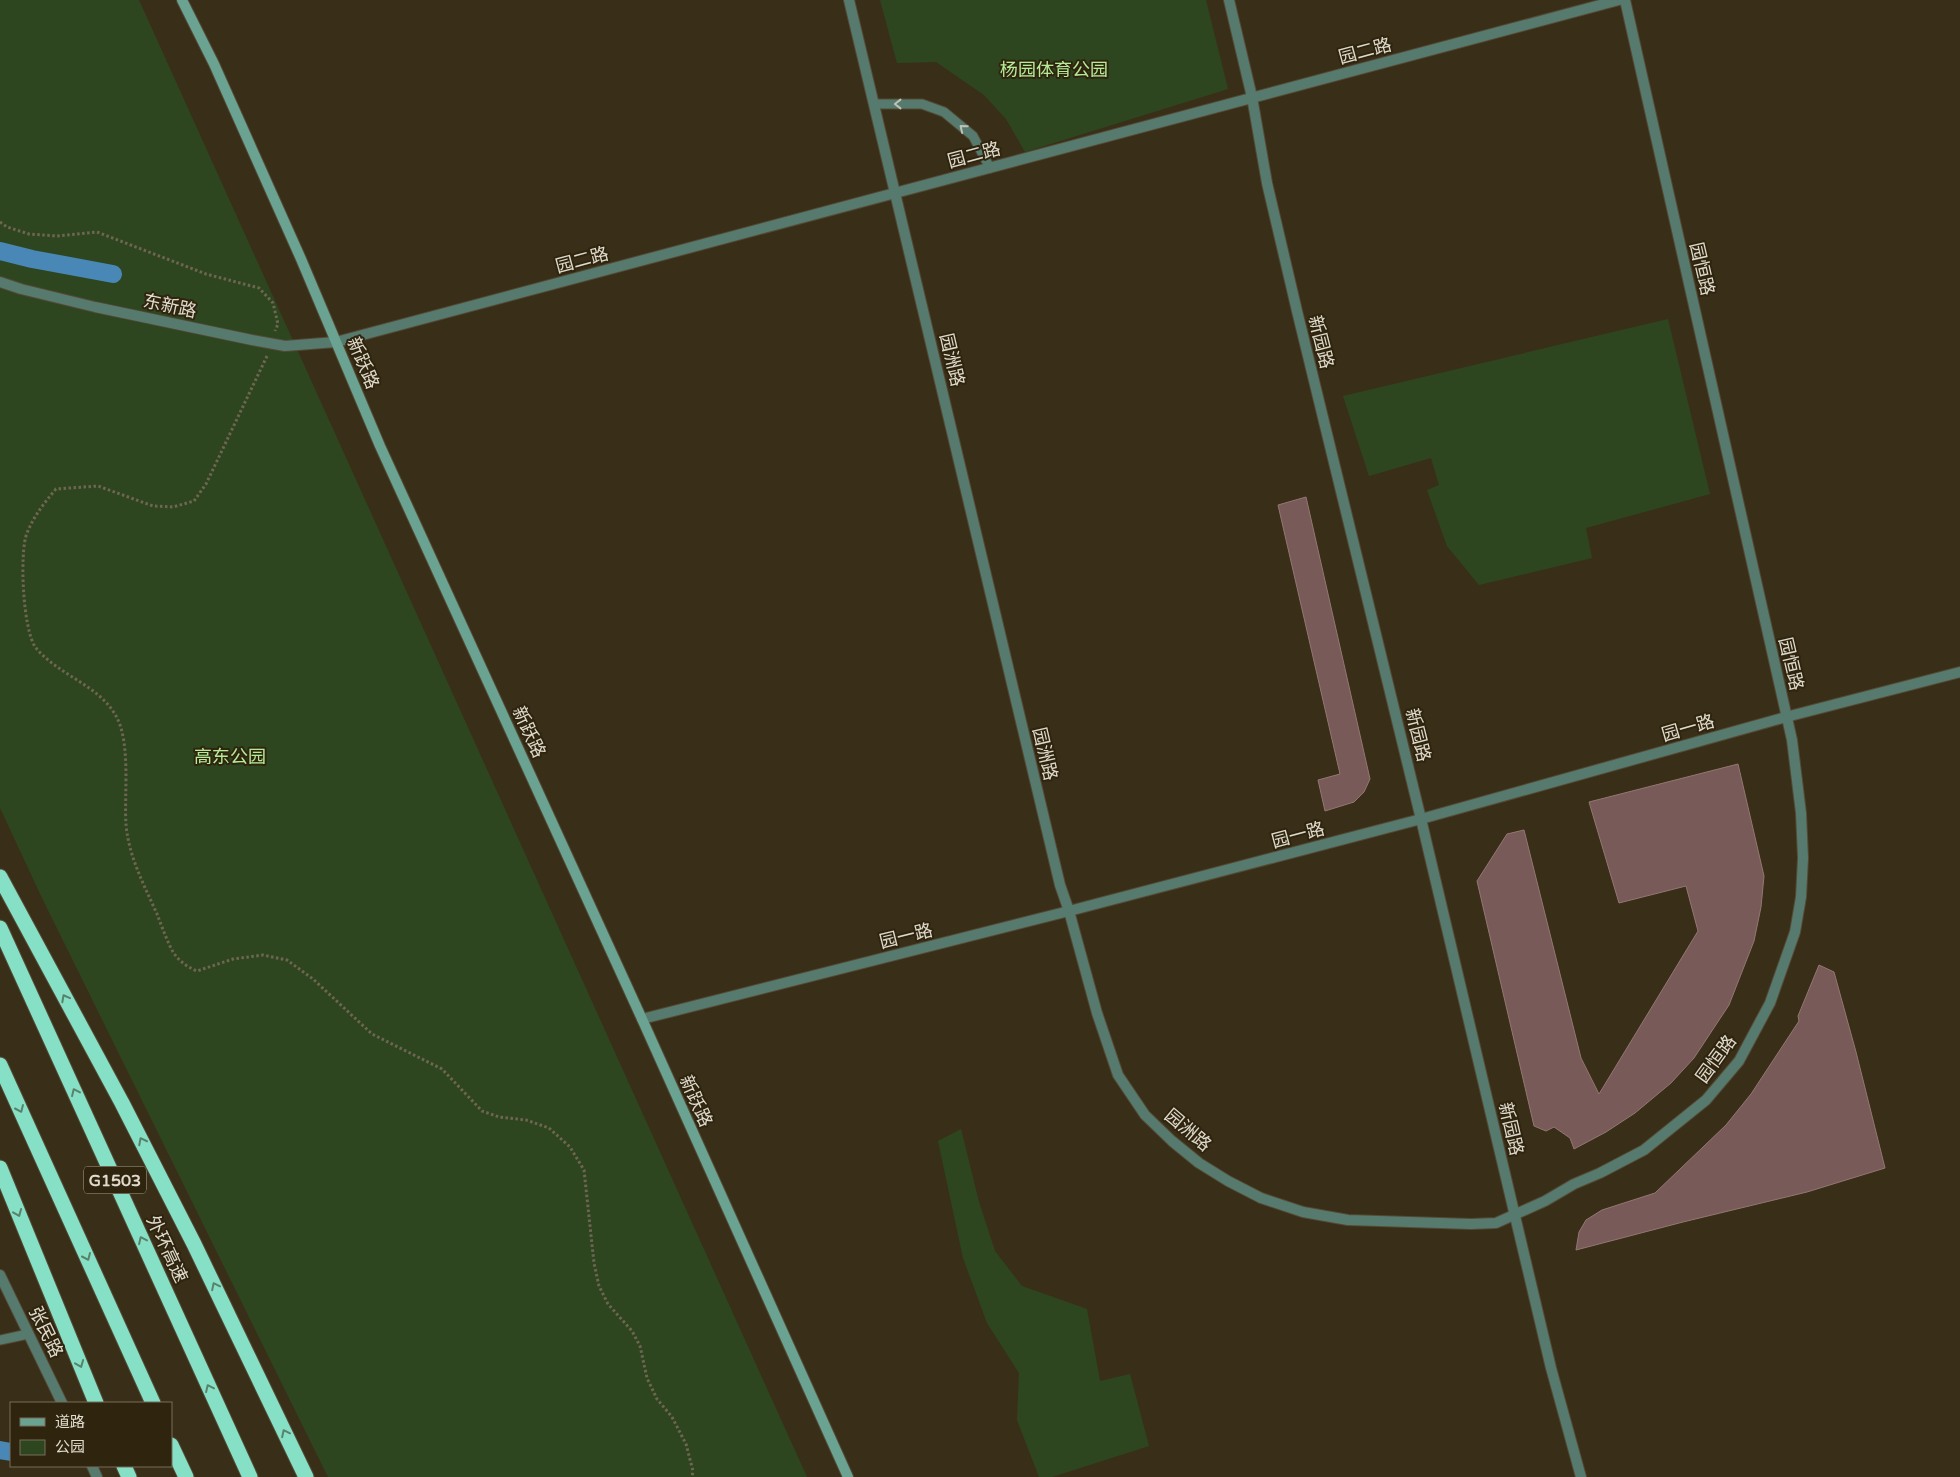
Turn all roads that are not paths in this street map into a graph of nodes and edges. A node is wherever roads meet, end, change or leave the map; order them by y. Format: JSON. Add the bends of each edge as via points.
{"nodes":[{"id":1,"x":182,"y":0,"type":"edge"},
{"id":2,"x":849,"y":0,"type":"edge"},
{"id":3,"x":1229,"y":0,"type":"edge"},
{"id":4,"x":1619,"y":0,"type":"edge"},
{"id":5,"x":1625,"y":0,"type":"edge"},
{"id":6,"x":1252,"y":97,"type":"junction"},
{"id":7,"x":874,"y":104,"type":"junction"},
{"id":8,"x":990,"y":168,"type":"junction"},
{"id":9,"x":895,"y":193,"type":"junction"},
{"id":10,"x":0,"y":282,"type":"edge"},
{"id":11,"x":336,"y":342,"type":"junction"},
{"id":12,"x":1960,"y":672,"type":"edge"},
{"id":13,"x":1786,"y":717,"type":"junction"},
{"id":14,"x":1421,"y":819,"type":"junction"},
{"id":15,"x":0,"y":877,"type":"edge"},
{"id":16,"x":1069,"y":911,"type":"junction"},
{"id":17,"x":0,"y":928,"type":"edge"},
{"id":18,"x":642,"y":1019,"type":"junction"},
{"id":19,"x":0,"y":1065,"type":"edge"},
{"id":20,"x":0,"y":1168,"type":"edge"},
{"id":21,"x":1514,"y":1215,"type":"junction"},
{"id":22,"x":0,"y":1275,"type":"edge"},
{"id":23,"x":28,"y":1334,"type":"junction"},
{"id":24,"x":0,"y":1340,"type":"edge"},
{"id":25,"x":62,"y":1402,"type":"edge"},
{"id":26,"x":96,"y":1402,"type":"edge"},
{"id":27,"x":153,"y":1402,"type":"edge"},
{"id":28,"x":174,"y":1450,"type":"edge"},
{"id":29,"x":186,"y":1477,"type":"edge"},
{"id":30,"x":250,"y":1477,"type":"edge"},
{"id":31,"x":306,"y":1477,"type":"edge"},
{"id":32,"x":848,"y":1477,"type":"edge"},
{"id":33,"x":1580,"y":1477,"type":"edge"}],
"edges":[{"from":1,"to":11,"type":"street","name":"新跃路","via":[[218,73]]},
{"from":2,"to":7,"type":"street","name":"园洲路"},
{"from":3,"to":6,"type":"street","name":"新园路"},
{"from":4,"to":6,"type":"street","name":"园二路"},
{"from":5,"to":13,"type":"street","name":"园恒路"},
{"from":6,"to":8,"type":"street","name":"园二路"},
{"from":6,"to":14,"type":"street","name":"新园路","via":[[1267,183]]},
{"from":8,"to":7,"type":"lane","one_way":true,"via":[[973,136],[944,112],[922,104]]},
{"from":7,"to":9,"type":"street","name":"园洲路"},
{"from":8,"to":9,"type":"street","name":"园二路"},
{"from":9,"to":11,"type":"street","name":"园二路"},
{"from":9,"to":16,"type":"street","name":"园洲路","via":[[1060,885]]},
{"from":10,"to":11,"type":"street","name":"东新路","via":[[95,307],[285,346]]},
{"from":11,"to":18,"type":"street","name":"新跃路","via":[[384,455]]},
{"from":12,"to":13,"type":"street","name":"园一路"},
{"from":13,"to":14,"type":"street","name":"园一路"},
{"from":13,"to":21,"type":"street","name":"园恒路","via":[[1802,813],[1801,897],[1795,932],[1770,1003],[1739,1061],[1706,1100],[1644,1150]]},
{"from":14,"to":16,"type":"street","name":"园一路"},
{"from":14,"to":21,"type":"street","name":"新园路"},
{"from":31,"to":15,"type":"highway","one_way":true,"via":[[194,1244]]},
{"from":16,"to":18,"type":"street","name":"园一路"},
{"from":16,"to":21,"type":"street","name":"园洲路","via":[[1118,1075],[1145,1115],[1199,1163],[1261,1198],[1303,1212],[1348,1220],[1472,1224],[1496,1223]]},
{"from":30,"to":17,"type":"highway","name":"外环高速","number":"G1503","one_way":true},
{"from":18,"to":32,"type":"street","name":"新跃路"},
{"from":19,"to":27,"type":"highway","number":"G1503","one_way":true},
{"from":20,"to":26,"type":"highway","one_way":true},
{"from":21,"to":33,"type":"street","name":"新园路"},
{"from":22,"to":23,"type":"street","name":"张民路"},
{"from":23,"to":24,"type":"lane"},
{"from":23,"to":25,"type":"street","name":"张民路"},
{"from":28,"to":29,"type":"highway"}]}
